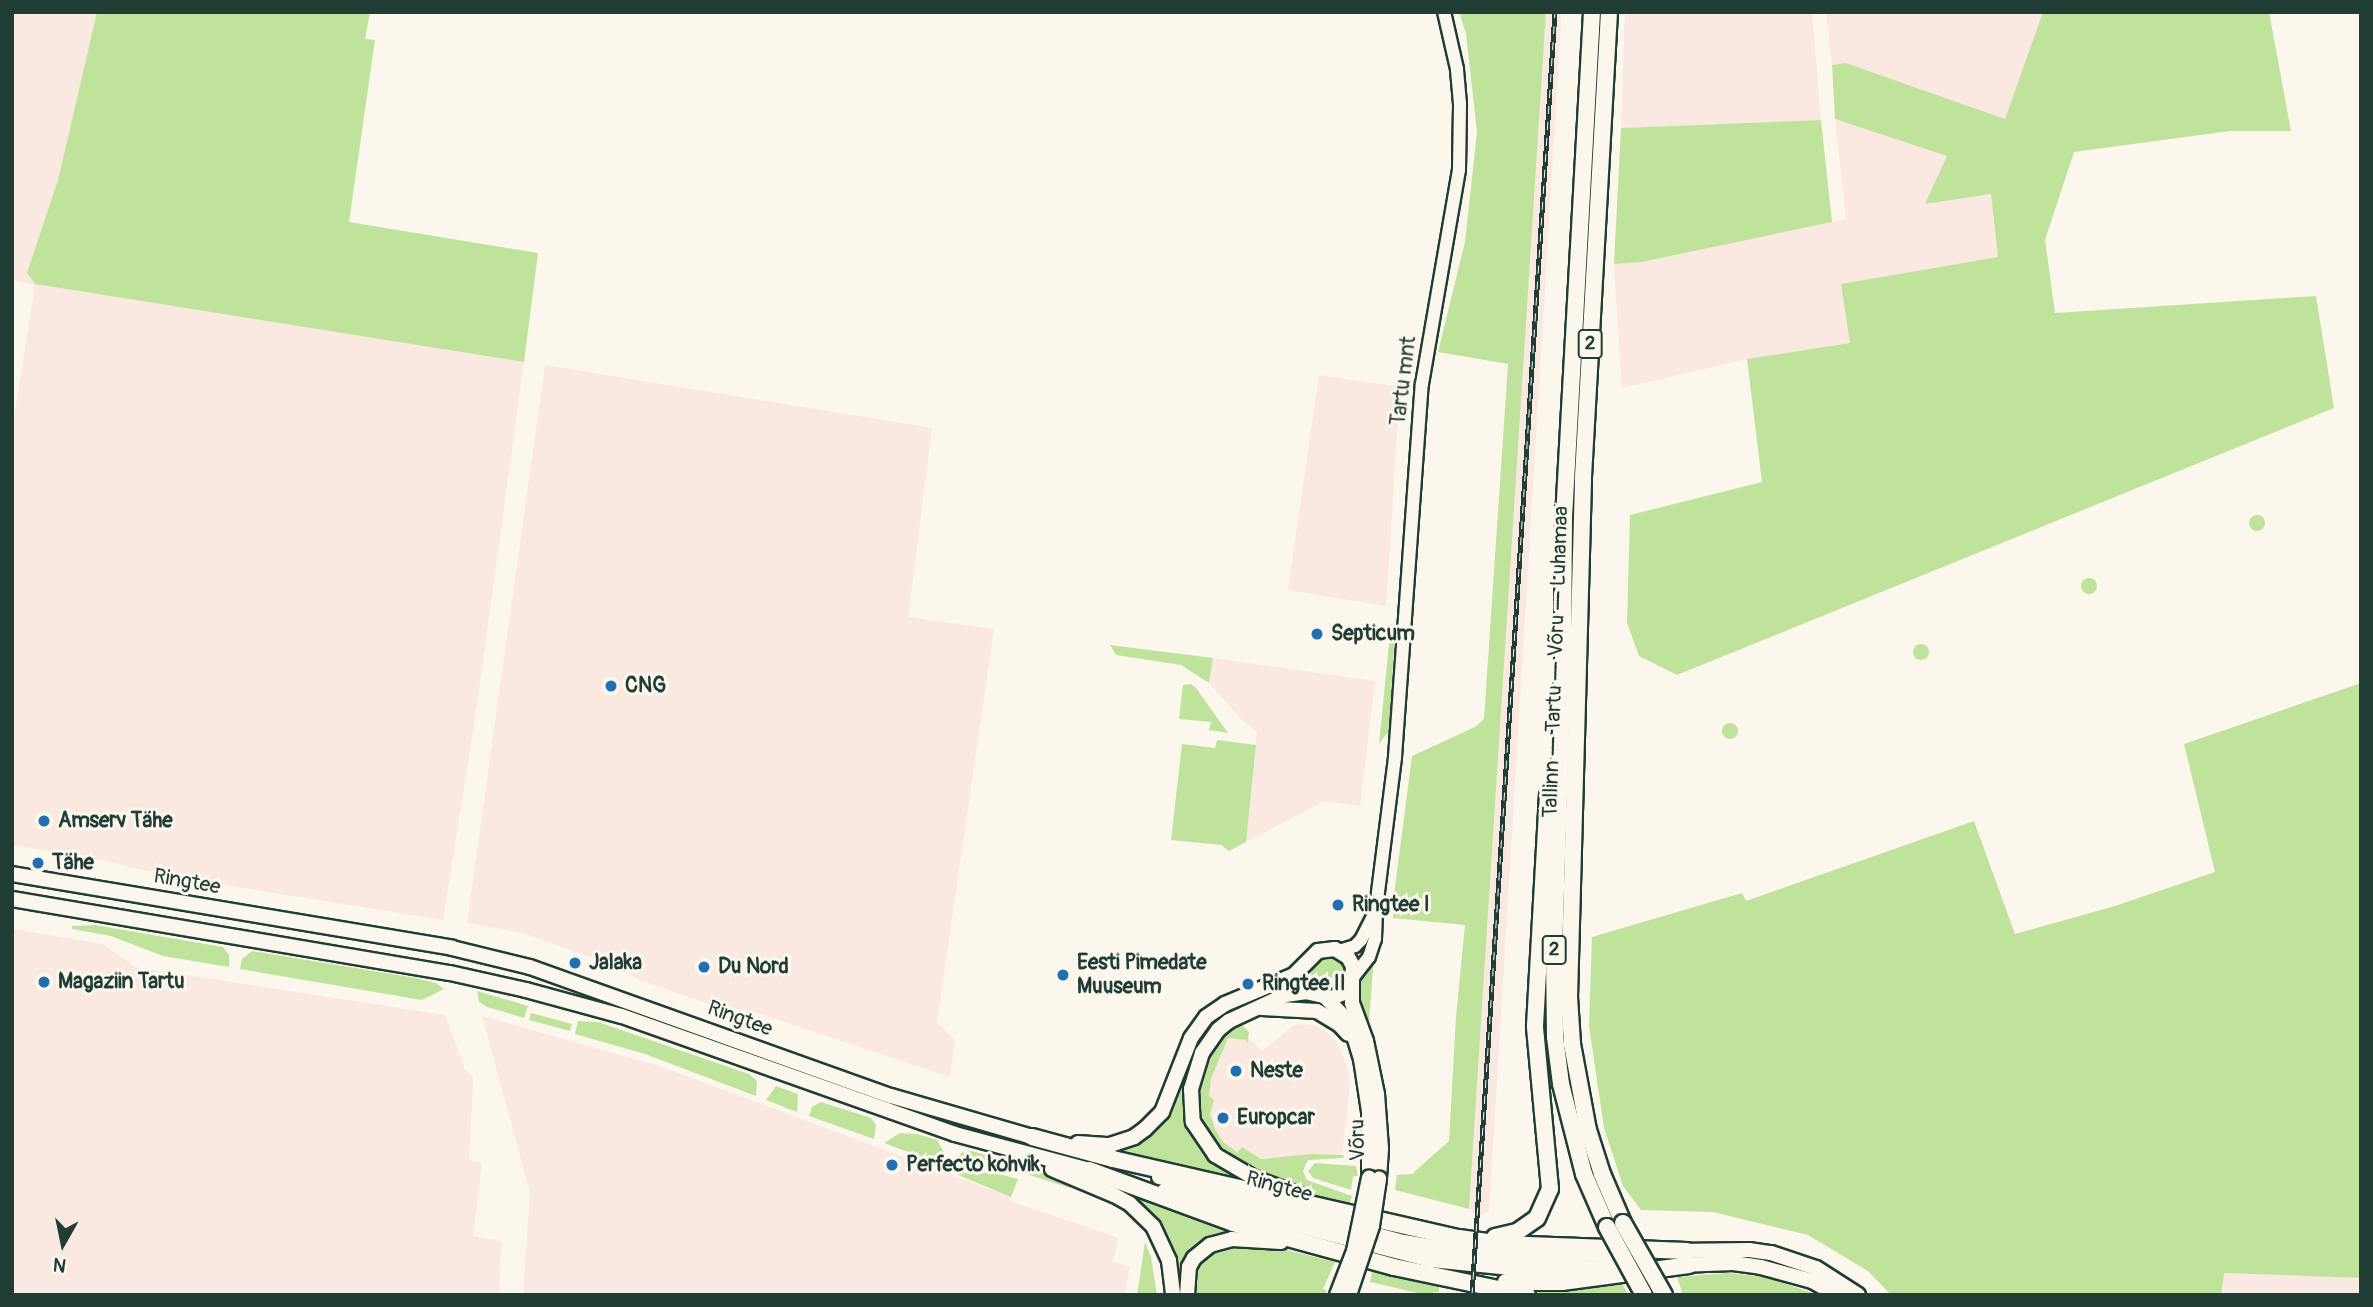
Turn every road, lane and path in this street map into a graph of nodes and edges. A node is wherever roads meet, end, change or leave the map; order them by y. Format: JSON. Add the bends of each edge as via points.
{"nodes":[{"id":1,"x":1444,"y":12,"type":"edge"},
{"id":2,"x":1592,"y":12,"type":"edge"},
{"id":3,"x":1609,"y":12,"type":"edge"},
{"id":4,"x":1563,"y":666,"type":"junction"},
{"id":5,"x":12,"y":874,"type":"edge"},
{"id":6,"x":12,"y":899,"type":"edge"},
{"id":7,"x":1376,"y":908,"type":"junction"},
{"id":8,"x":1339,"y":951,"type":"junction"},
{"id":9,"x":1305,"y":965,"type":"junction"},
{"id":10,"x":1353,"y":980,"type":"junction"},
{"id":11,"x":1320,"y":996,"type":"junction"},
{"id":12,"x":1257,"y":1008,"type":"junction"},
{"id":13,"x":1357,"y":1044,"type":"junction"},
{"id":14,"x":1032,"y":1137,"type":"junction"},
{"id":15,"x":999,"y":1146,"type":"junction"},
{"id":16,"x":1089,"y":1170,"type":"junction"},
{"id":17,"x":1374,"y":1179,"type":"junction"},
{"id":18,"x":1339,"y":1210,"type":"junction"},
{"id":19,"x":1615,"y":1225,"type":"junction"},
{"id":20,"x":1336,"y":1251,"type":"junction"},
{"id":21,"x":1442,"y":1255,"type":"junction"},
{"id":22,"x":1688,"y":1258,"type":"junction"},
{"id":23,"x":1173,"y":1295,"type":"edge"},
{"id":24,"x":1187,"y":1295,"type":"edge"},
{"id":25,"x":1337,"y":1295,"type":"edge"},
{"id":26,"x":1349,"y":1295,"type":"edge"},
{"id":27,"x":1527,"y":1295,"type":"edge"},
{"id":28,"x":1644,"y":1295,"type":"edge"},
{"id":29,"x":1664,"y":1295,"type":"edge"},
{"id":30,"x":1837,"y":1295,"type":"edge"},
{"id":31,"x":1858,"y":1295,"type":"edge"}],
"edges":[{"from":1,"to":7,"type":"street","name":"Tartu mnt","via":[[1459,92],[1459,170],[1422,384],[1395,757]]},
{"from":2,"to":4,"type":"highway","name":"Tallinn — Tartu — Võru — Luhamaa","number":"2","via":[[1564,518]]},
{"from":3,"to":19,"type":"highway","name":"Tallinn — Tartu — Võru — Luhamaa","number":"2","via":[[1583,480],[1569,997],[1572,1044],[1588,1130]]},
{"from":4,"to":19,"type":"highway","name":"Tallinn — Tartu — Võru — Luhamaa","number":"2","via":[[1555,1037],[1572,1135],[1584,1174]]},
{"from":4,"to":21,"type":"highway","via":[[1556,680],[1535,1026],[1550,1189],[1541,1212],[1517,1232]]},
{"from":5,"to":14,"type":"main road","name":"Ringtee","via":[[452,948],[530,967],[891,1096]]},
{"from":6,"to":15,"type":"main road","name":"Ringtee","via":[[526,990],[622,1016]]},
{"from":7,"to":8,"type":"street","via":[[1361,940]]},
{"from":7,"to":10,"type":"street","via":[[1372,951]]},
{"from":8,"to":9,"type":"main road","via":[[1318,951]]},
{"from":8,"to":10,"type":"main road","via":[[1351,962]]},
{"from":9,"to":11,"type":"main road","via":[[1305,981]]},
{"from":9,"to":14,"type":"main road","via":[[1279,983],[1206,1017],[1191,1038],[1161,1112],[1134,1137],[1098,1146]]},
{"from":10,"to":11,"type":"main road","via":[[1341,995]]},
{"from":10,"to":17,"type":"main road","name":"Võru","via":[[1352,1003],[1377,1094],[1381,1149]]},
{"from":11,"to":12,"type":"main road","via":[[1298,992]]},
{"from":11,"to":13,"type":"main road","name":"Võru","via":[[1350,1023]]},
{"from":12,"to":13,"type":"main road","via":[[1317,1011],[1339,1024]]},
{"from":12,"to":18,"type":"main road","via":[[1229,1021],[1202,1053],[1191,1089],[1193,1122],[1205,1144],[1228,1165]]},
{"from":13,"to":17,"type":"main road","name":"Võru","via":[[1369,1111]]},
{"from":14,"to":18,"type":"highway"},
{"from":14,"to":21,"type":"main road","name":"Ringtee"},
{"from":15,"to":16,"type":"main road","name":"Ringtee"},
{"from":15,"to":23,"type":"main road","via":[[1105,1190],[1136,1209],[1165,1247]]},
{"from":16,"to":20,"type":"highway","via":[[1233,1223]]},
{"from":16,"to":21,"type":"main road","name":"Ringtee","via":[[1287,1224]]},
{"from":17,"to":25,"type":"main road","name":"Võru","bridge":true},
{"from":17,"to":26,"type":"main road","name":"Võru","bridge":true,"via":[[1372,1226]]},
{"from":18,"to":21,"type":"highway"},
{"from":19,"to":28,"type":"highway","name":"Tallinn — Tartu — Võru — Luhamaa","number":"2","bridge":true},
{"from":19,"to":29,"type":"highway","name":"Tallinn — Tartu — Võru — Luhamaa","number":"2","bridge":true},
{"from":20,"to":21,"type":"highway"},
{"from":20,"to":24,"type":"main road","via":[[1263,1240],[1221,1241],[1194,1258],[1186,1276]]},
{"from":21,"to":22,"type":"highway","via":[[1502,1244]]},
{"from":21,"to":22,"type":"highway","via":[[1496,1282],[1562,1282]]},
{"from":21,"to":27,"type":"highway"},
{"from":22,"to":30,"type":"main road","via":[[1762,1267]]},
{"from":22,"to":31,"type":"main road","via":[[1749,1250],[1793,1259]]}]}
